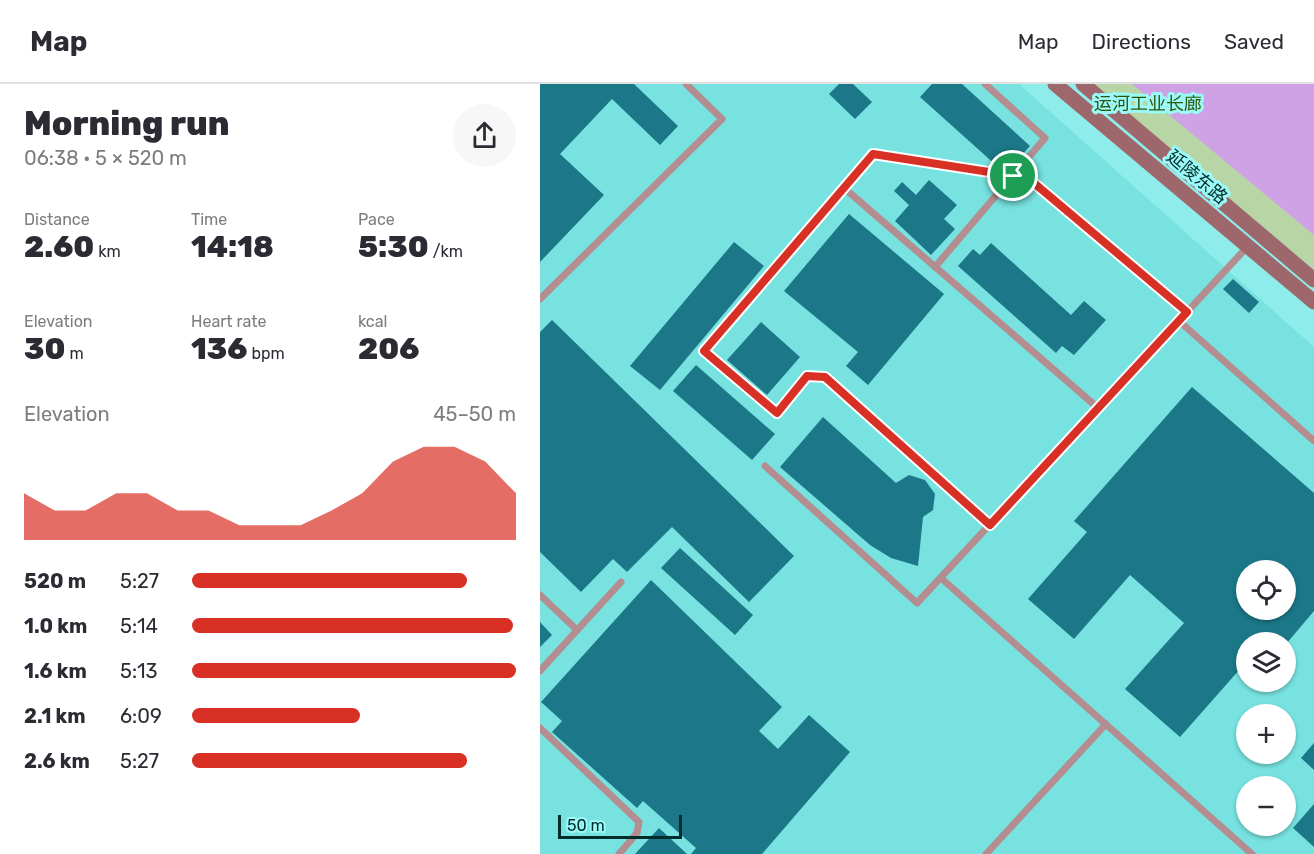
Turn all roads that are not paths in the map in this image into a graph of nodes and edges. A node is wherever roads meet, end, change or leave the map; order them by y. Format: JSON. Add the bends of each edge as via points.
{"nodes":[{"id":1,"x":686,"y":84,"type":"edge"},
{"id":2,"x":985,"y":84,"type":"edge"},
{"id":3,"x":1055,"y":84,"type":"edge"},
{"id":4,"x":1083,"y":84,"type":"edge"},
{"id":5,"x":1013,"y":176,"type":"junction"},
{"id":6,"x":843,"y":187,"type":"junction"},
{"id":7,"x":1249,"y":245,"type":"junction"},
{"id":8,"x":935,"y":267,"type":"junction"},
{"id":9,"x":1314,"y":280,"type":"edge"},
{"id":10,"x":540,"y":299,"type":"edge"},
{"id":11,"x":1314,"y":302,"type":"edge"},
{"id":12,"x":1187,"y":312,"type":"junction"},
{"id":13,"x":1179,"y":321,"type":"junction"},
{"id":14,"x":1098,"y":408,"type":"junction"},
{"id":15,"x":1314,"y":441,"type":"edge"},
{"id":16,"x":765,"y":466,"type":"dead end"},
{"id":17,"x":990,"y":525,"type":"junction"},
{"id":18,"x":940,"y":578,"type":"junction"},
{"id":19,"x":621,"y":582,"type":"dead end"},
{"id":20,"x":540,"y":595,"type":"edge"},
{"id":21,"x":577,"y":630,"type":"junction"},
{"id":22,"x":540,"y":671,"type":"edge"},
{"id":23,"x":1106,"y":724,"type":"junction"},
{"id":24,"x":540,"y":728,"type":"edge"},
{"id":25,"x":619,"y":854,"type":"edge"},
{"id":26,"x":986,"y":854,"type":"edge"},
{"id":27,"x":1252,"y":854,"type":"edge"}],
"edges":[{"from":1,"to":10,"type":"lane","via":[[722,119]]},
{"from":2,"to":5,"type":"lane","via":[[1046,138]]},
{"from":3,"to":7,"type":"main road","name":"延陵东路"},
{"from":4,"to":9,"type":"main road","name":"延陵东路"},
{"from":5,"to":6,"type":"lane","via":[[873,154]]},
{"from":5,"to":8,"type":"lane"},
{"from":5,"to":12,"type":"lane","via":[[1028,178]]},
{"from":6,"to":8,"type":"lane"},
{"from":6,"to":17,"type":"lane","via":[[704,351],[777,413],[807,376],[825,377]]},
{"from":7,"to":11,"type":"main road","name":"延陵东路"},
{"from":7,"to":12,"type":"lane"},
{"from":8,"to":14,"type":"lane"},
{"from":12,"to":13,"type":"lane"},
{"from":13,"to":14,"type":"lane"},
{"from":13,"to":15,"type":"lane"},
{"from":14,"to":17,"type":"lane"},
{"from":16,"to":18,"type":"lane","via":[[917,603]]},
{"from":17,"to":18,"type":"lane"},
{"from":18,"to":23,"type":"lane"},
{"from":19,"to":21,"type":"lane"},
{"from":20,"to":21,"type":"lane"},
{"from":21,"to":22,"type":"lane"},
{"from":23,"to":26,"type":"lane"},
{"from":23,"to":27,"type":"lane"},
{"from":24,"to":25,"type":"lane","via":[[639,822],[637,833]]}]}
